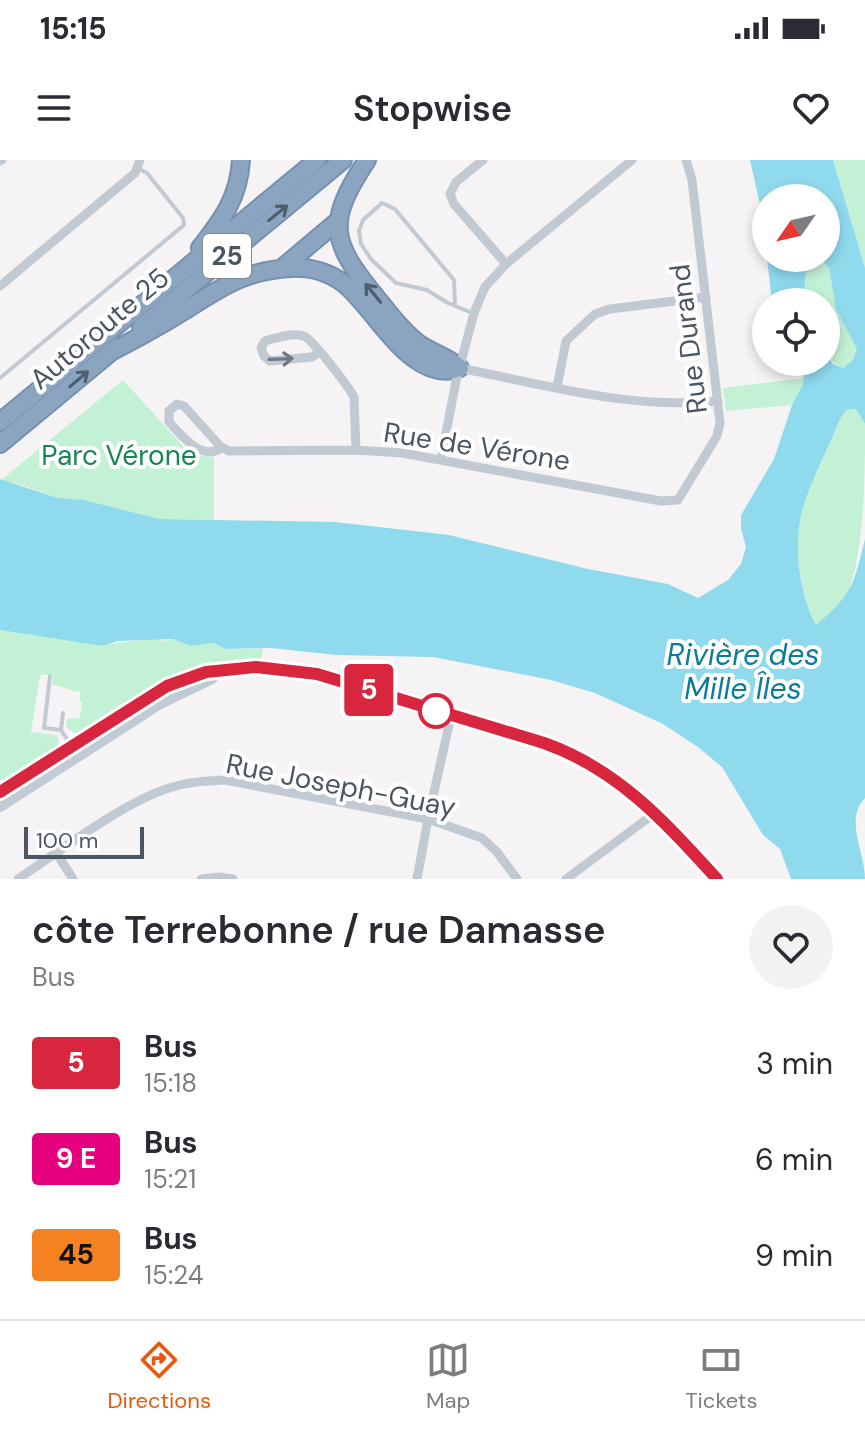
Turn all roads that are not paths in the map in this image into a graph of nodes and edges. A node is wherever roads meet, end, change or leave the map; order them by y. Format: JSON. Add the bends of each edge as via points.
{"nodes":[{"id":1,"x":317,"y":160,"type":"edge"},
{"id":2,"x":343,"y":160,"type":"edge"},
{"id":3,"x":367,"y":160,"type":"edge"},
{"id":4,"x":483,"y":160,"type":"edge"},
{"id":5,"x":632,"y":160,"type":"edge"},
{"id":6,"x":686,"y":160,"type":"edge"},
{"id":7,"x":243,"y":161,"type":"edge"},
{"id":8,"x":139,"y":165,"type":"edge"},
{"id":9,"x":339,"y":220,"type":"junction"},
{"id":10,"x":506,"y":264,"type":"junction"},
{"id":11,"x":281,"y":269,"type":"junction"},
{"id":12,"x":179,"y":274,"type":"junction"},
{"id":13,"x":0,"y":286,"type":"edge"},
{"id":14,"x":706,"y":297,"type":"junction"},
{"id":15,"x":455,"y":306,"type":"junction"},
{"id":16,"x":474,"y":314,"type":"junction"},
{"id":17,"x":111,"y":352,"type":"junction"},
{"id":18,"x":319,"y":352,"type":"junction"},
{"id":19,"x":460,"y":368,"type":"junction"},
{"id":20,"x":0,"y":378,"type":"edge"},
{"id":21,"x":557,"y":387,"type":"junction"},
{"id":22,"x":718,"y":401,"type":"junction"},
{"id":23,"x":0,"y":422,"type":"edge"},
{"id":24,"x":0,"y":444,"type":"edge"},
{"id":25,"x":222,"y":448,"type":"junction"},
{"id":26,"x":356,"y":450,"type":"junction"},
{"id":27,"x":441,"y":459,"type":"junction"},
{"id":28,"x":676,"y":501,"type":"joint"},
{"id":29,"x":50,"y":676,"type":"dead end"},
{"id":30,"x":63,"y":713,"type":"dead end"},
{"id":31,"x":451,"y":716,"type":"junction"},
{"id":32,"x":61,"y":730,"type":"junction"},
{"id":33,"x":74,"y":751,"type":"junction"},
{"id":34,"x":1,"y":797,"type":"edge"},
{"id":35,"x":655,"y":813,"type":"junction"},
{"id":36,"x":428,"y":819,"type":"junction"},
{"id":37,"x":57,"y":854,"type":"junction"},
{"id":38,"x":583,"y":874,"type":"edge"},
{"id":39,"x":18,"y":879,"type":"edge"},
{"id":40,"x":73,"y":879,"type":"edge"},
{"id":41,"x":201,"y":879,"type":"edge"},
{"id":42,"x":233,"y":879,"type":"edge"},
{"id":43,"x":417,"y":879,"type":"edge"},
{"id":44,"x":517,"y":879,"type":"edge"},
{"id":45,"x":566,"y":879,"type":"edge"},
{"id":46,"x":717,"y":879,"type":"edge"}],
"edges":[{"from":1,"to":12,"type":"highway","name":"Autoroute 25","number":"25"},
{"from":17,"to":2,"type":"highway","name":"Autoroute 25","number":"25","one_way":true},
{"from":3,"to":9,"type":"highway","via":[[347,191]]},
{"from":4,"to":10,"type":"street","via":[[456,182],[450,194]]},
{"from":5,"to":10,"type":"street"},
{"from":6,"to":14,"type":"street","name":"Rue Durand"},
{"from":7,"to":12,"type":"highway","via":[[227,211]]},
{"from":8,"to":13,"type":"street"},
{"from":8,"to":20,"type":"lane","via":[[184,225]]},
{"from":9,"to":11,"type":"highway"},
{"from":19,"to":9,"type":"highway","one_way":true,"via":[[417,342],[395,320],[346,258]]},
{"from":10,"to":16,"type":"street","via":[[485,287]]},
{"from":11,"to":17,"type":"highway","via":[[218,288]]},
{"from":11,"to":19,"type":"highway","via":[[304,268],[332,277],[355,294],[406,351],[437,369]]},
{"from":12,"to":23,"type":"highway","name":"Autoroute 25","number":"25"},
{"from":14,"to":21,"type":"street","via":[[597,312],[566,341]]},
{"from":14,"to":22,"type":"street","name":"Rue Durand"},
{"from":15,"to":15,"type":"lane","via":[[427,290],[391,280],[366,253],[360,227],[381,204],[395,209],[454,280]]},
{"from":15,"to":16,"type":"lane"},
{"from":16,"to":19,"type":"street"},
{"from":24,"to":17,"type":"highway","name":"Autoroute 25","number":"25","one_way":true},
{"from":18,"to":18,"type":"street","one_way":true,"via":[[301,335],[265,341],[261,348],[270,361]]},
{"from":18,"to":26,"type":"street","via":[[354,397]]},
{"from":19,"to":21,"type":"street"},
{"from":19,"to":27,"type":"street"},
{"from":21,"to":22,"type":"street","via":[[651,403]]},
{"from":22,"to":28,"type":"street","name":"Rue Durand","via":[[720,432]]},
{"from":25,"to":25,"type":"street","name":"Rue de Vérone","via":[[184,406],[177,404],[169,411],[169,422],[190,444],[207,452]]},
{"from":25,"to":26,"type":"street","name":"Rue de Vérone"},
{"from":26,"to":27,"type":"street","name":"Rue de Vérone"},
{"from":27,"to":28,"type":"street","name":"Rue de Vérone"},
{"from":29,"to":32,"type":"lane","via":[[44,728]]},
{"from":30,"to":32,"type":"lane"},
{"from":31,"to":33,"type":"main road","via":[[317,674],[271,667],[206,672],[167,686]]},
{"from":31,"to":35,"type":"main road","via":[[576,755]]},
{"from":31,"to":36,"type":"street"},
{"from":32,"to":33,"type":"lane"},
{"from":33,"to":34,"type":"main road"},
{"from":35,"to":38,"type":"street"},
{"from":35,"to":46,"type":"main road"},
{"from":36,"to":37,"type":"street","name":"Rue Joseph-Guay","via":[[225,780],[194,782],[167,788],[131,806]]},
{"from":36,"to":43,"type":"street"},
{"from":36,"to":44,"type":"street","name":"Rue Joseph-Guay","via":[[482,838]]},
{"from":37,"to":39,"type":"street","name":"Rue Joseph-Guay"},
{"from":37,"to":40,"type":"street"},
{"from":38,"to":45,"type":"street"},
{"from":41,"to":42,"type":"street"}]}
